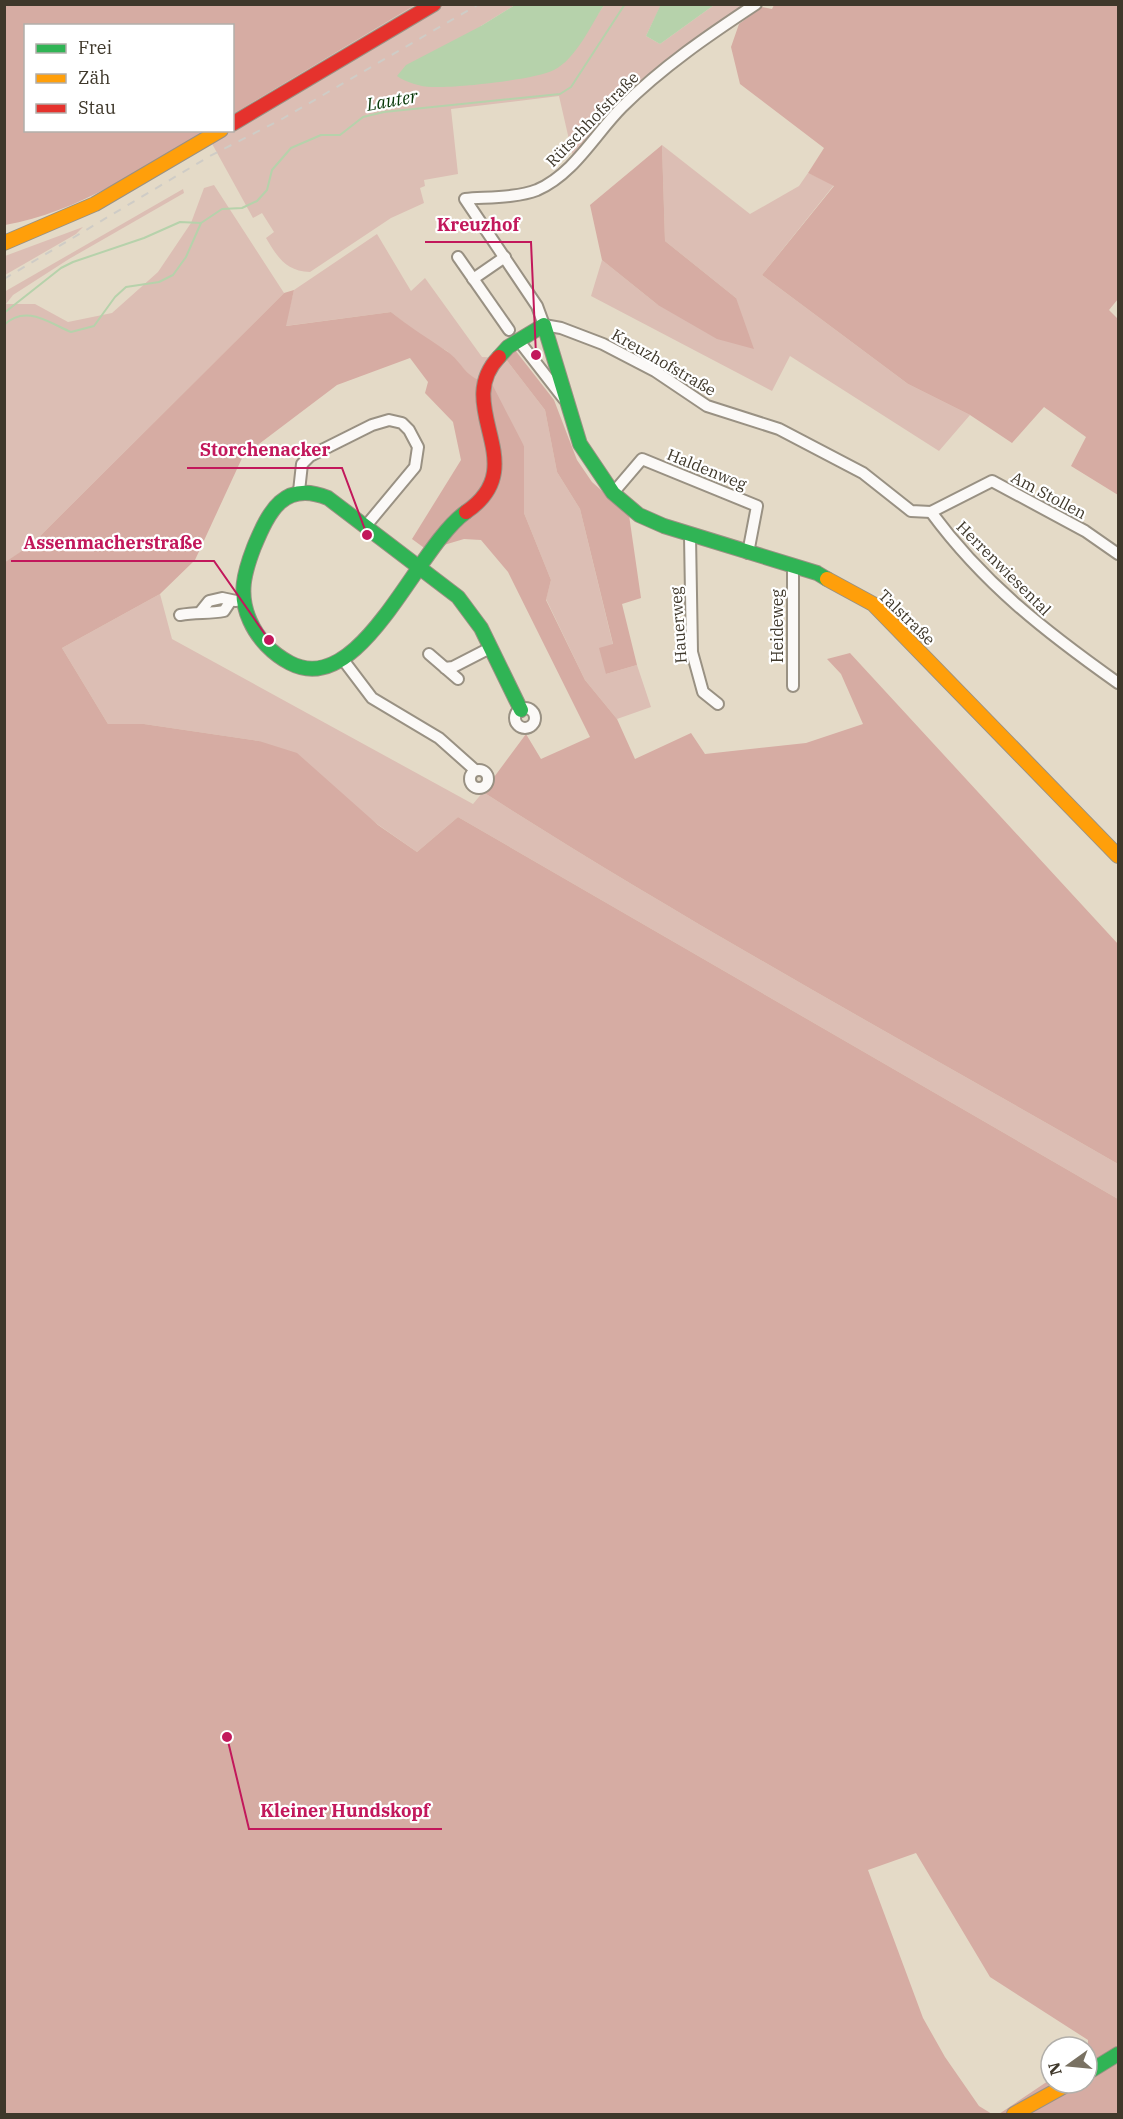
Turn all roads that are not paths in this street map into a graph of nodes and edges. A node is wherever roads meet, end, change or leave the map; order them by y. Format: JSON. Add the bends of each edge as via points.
{"nodes":[{"id":1,"x":434,"y":4,"type":"edge"},
{"id":2,"x":756,"y":4,"type":"edge"},
{"id":3,"x":234,"y":123,"type":"edge"},
{"id":4,"x":218,"y":132,"type":"edge"},
{"id":5,"x":4,"y":243,"type":"edge"},
{"id":6,"x":458,"y":256,"type":"dead end"},
{"id":7,"x":505,"y":257,"type":"junction"},
{"id":8,"x":473,"y":279,"type":"junction"},
{"id":9,"x":544,"y":325,"type":"junction"},
{"id":10,"x":509,"y":330,"type":"dead end"},
{"id":11,"x":519,"y":341,"type":"junction"},
{"id":12,"x":565,"y":399,"type":"junction"},
{"id":13,"x":299,"y":491,"type":"junction"},
{"id":14,"x":613,"y":493,"type":"junction"},
{"id":15,"x":931,"y":512,"type":"junction"},
{"id":16,"x":364,"y":527,"type":"junction"},
{"id":17,"x":690,"y":536,"type":"junction"},
{"id":18,"x":748,"y":553,"type":"junction"},
{"id":19,"x":1119,"y":554,"type":"edge"},
{"id":20,"x":793,"y":566,"type":"junction"},
{"id":21,"x":418,"y":569,"type":"junction"},
{"id":22,"x":236,"y":601,"type":"junction"},
{"id":23,"x":180,"y":615,"type":"dead end"},
{"id":24,"x":490,"y":648,"type":"junction"},
{"id":25,"x":429,"y":654,"type":"dead end"},
{"id":26,"x":344,"y":661,"type":"junction"},
{"id":27,"x":445,"y":668,"type":"junction"},
{"id":28,"x":458,"y":679,"type":"dead end"},
{"id":29,"x":1119,"y":683,"type":"edge"},
{"id":30,"x":793,"y":686,"type":"dead end"},
{"id":31,"x":718,"y":704,"type":"dead end"},
{"id":32,"x":521,"y":710,"type":"dead end"},
{"id":33,"x":475,"y":771,"type":"dead end"},
{"id":34,"x":1119,"y":856,"type":"edge"},
{"id":35,"x":1119,"y":2054,"type":"edge"},
{"id":36,"x":1099,"y":2066,"type":"edge"},
{"id":37,"x":1049,"y":2095,"type":"edge"},
{"id":38,"x":1014,"y":2115,"type":"edge"}],
"edges":[{"from":1,"to":3,"type":"street"},
{"from":2,"to":7,"type":"street","name":"Rütschhofstraße","via":[[652,79],[547,185],[523,193],[465,199]]},
{"from":4,"to":5,"type":"street","via":[[95,204]]},
{"from":6,"to":8,"type":"street"},
{"from":7,"to":8,"type":"street"},
{"from":7,"to":9,"type":"street","via":[[537,306]]},
{"from":8,"to":10,"type":"street"},
{"from":9,"to":11,"type":"street"},
{"from":9,"to":12,"type":"street","name":"Talstraße"},
{"from":9,"to":15,"type":"street","name":"Kreuzhofstraße","via":[[603,344],[655,371],[707,406],[779,429],[863,473],[911,511]]},
{"from":11,"to":12,"type":"street","name":"Talstraße"},
{"from":11,"to":21,"type":"street","via":[[492,362],[481,387],[495,464],[488,493],[450,524]]},
{"from":12,"to":14,"type":"street","name":"Talstraße","via":[[579,444]]},
{"from":13,"to":16,"type":"street","via":[[328,498]]},
{"from":13,"to":16,"type":"street","via":[[302,464],[309,456],[372,425],[389,420],[402,423],[417,447],[415,468]]},
{"from":13,"to":22,"type":"street","via":[[276,506],[243,576]]},
{"from":14,"to":17,"type":"street","name":"Talstraße","via":[[639,516]]},
{"from":14,"to":18,"type":"street","name":"Haldenweg","via":[[642,459],[757,506]]},
{"from":15,"to":19,"type":"street","name":"Am Stollen","via":[[992,481]]},
{"from":15,"to":29,"type":"street","name":"Herrenwiesental","via":[[957,545],[1027,616]]},
{"from":16,"to":21,"type":"street"},
{"from":17,"to":18,"type":"street","name":"Talstraße"},
{"from":17,"to":31,"type":"street","name":"Hauerweg","via":[[692,652],[703,692]]},
{"from":18,"to":20,"type":"street","name":"Talstraße"},
{"from":20,"to":30,"type":"street","name":"Heideweg"},
{"from":20,"to":34,"type":"street","name":"Talstraße","via":[[842,585],[873,604]]},
{"from":21,"to":24,"type":"street","via":[[458,597],[481,628]]},
{"from":21,"to":26,"type":"street","via":[[390,611]]},
{"from":22,"to":23,"type":"street","via":[[224,611]]},
{"from":22,"to":26,"type":"street","via":[[259,637],[298,667],[321,670]]},
{"from":24,"to":27,"type":"street"},
{"from":24,"to":32,"type":"street"},
{"from":25,"to":27,"type":"street"},
{"from":26,"to":33,"type":"street","via":[[372,698],[439,738]]},
{"from":27,"to":28,"type":"street"},
{"from":35,"to":36,"type":"street"},
{"from":37,"to":38,"type":"street"}]}
